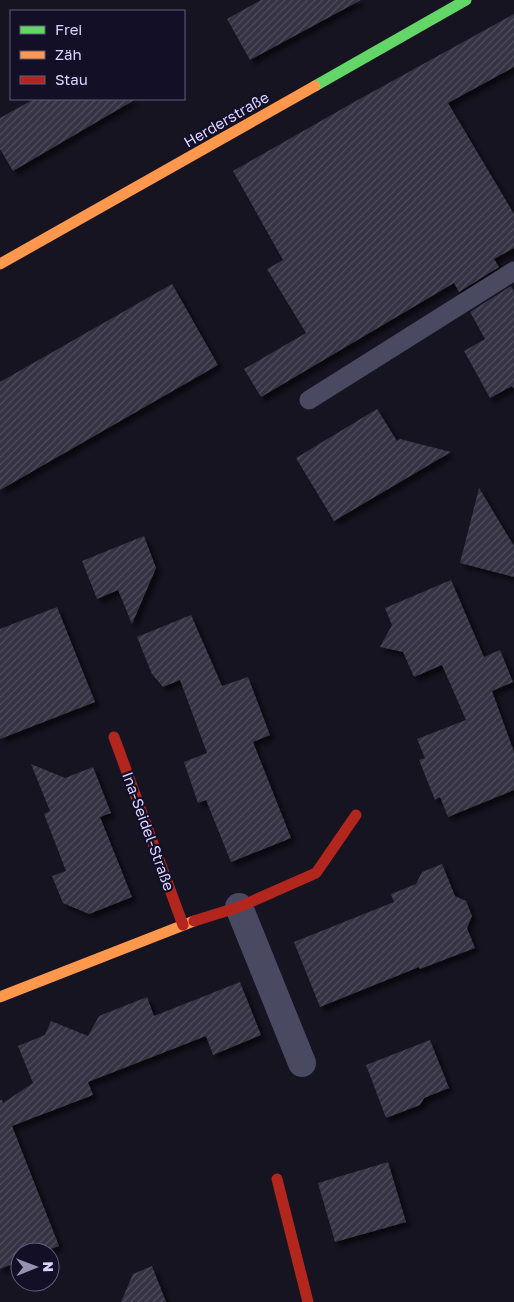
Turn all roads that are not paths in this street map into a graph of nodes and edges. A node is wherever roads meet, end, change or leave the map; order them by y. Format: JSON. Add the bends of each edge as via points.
{"nodes":[{"id":1,"x":466,"y":0,"type":"edge"},
{"id":2,"x":0,"y":264,"type":"edge"},
{"id":3,"x":514,"y":271,"type":"edge"},
{"id":4,"x":309,"y":400,"type":"dead end"},
{"id":5,"x":114,"y":737,"type":"dead end"},
{"id":6,"x":356,"y":814,"type":"dead end"},
{"id":7,"x":240,"y":906,"type":"junction"},
{"id":8,"x":183,"y":925,"type":"junction"},
{"id":9,"x":0,"y":997,"type":"edge"},
{"id":10,"x":302,"y":1063,"type":"dead end"},
{"id":11,"x":277,"y":1179,"type":"dead end"},
{"id":12,"x":308,"y":1302,"type":"edge"}],
"edges":[{"from":1,"to":2,"type":"street","name":"Herderstraße"},
{"from":3,"to":4,"type":"lane"},
{"from":5,"to":8,"type":"street","name":"Ina-Seidel-Straße"},
{"from":6,"to":7,"type":"street","via":[[316,873]]},
{"from":7,"to":8,"type":"street"},
{"from":7,"to":10,"type":"street"},
{"from":8,"to":9,"type":"street"},
{"from":11,"to":12,"type":"street"}]}
